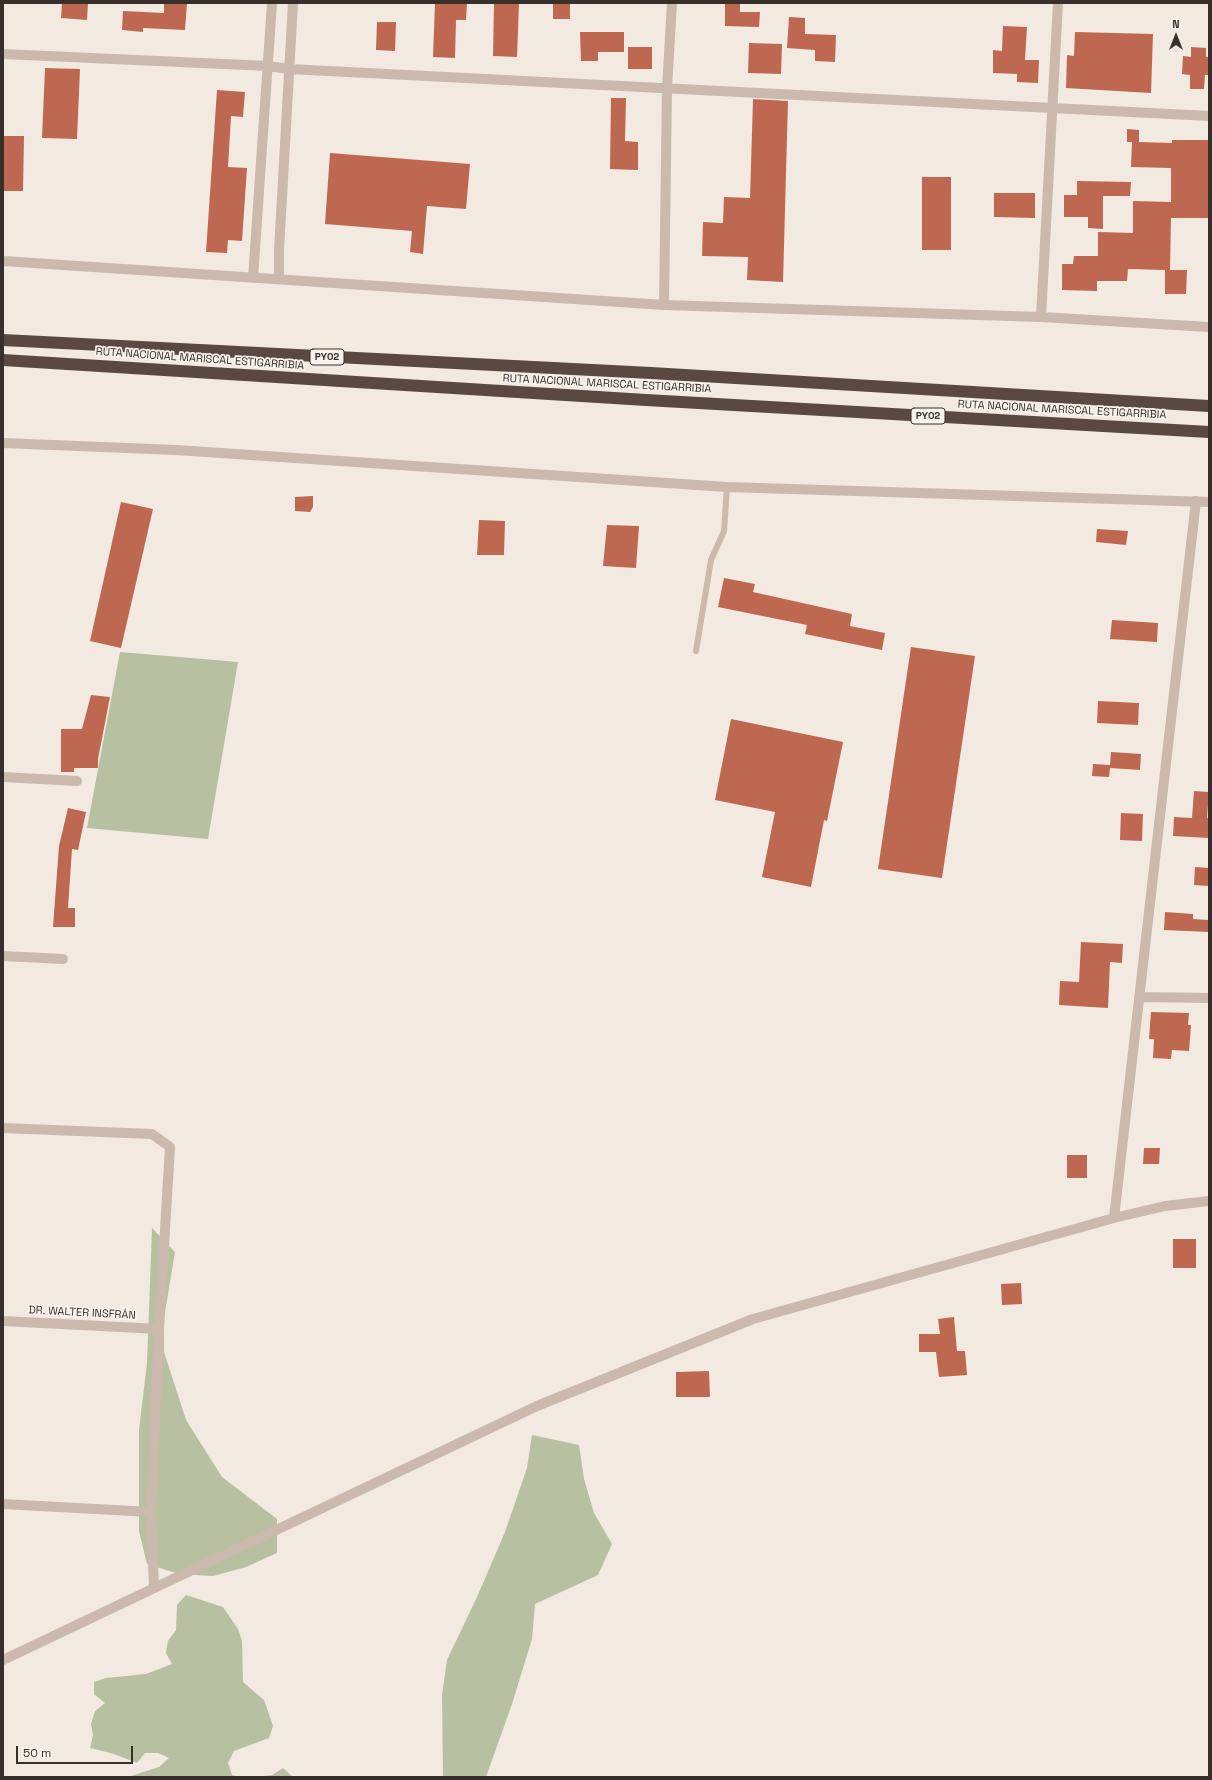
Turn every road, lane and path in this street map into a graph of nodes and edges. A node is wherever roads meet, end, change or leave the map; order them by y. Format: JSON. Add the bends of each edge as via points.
{"nodes":[{"id":1,"x":272,"y":3,"type":"edge"},
{"id":2,"x":293,"y":3,"type":"edge"},
{"id":3,"x":672,"y":3,"type":"edge"},
{"id":4,"x":1058,"y":3,"type":"edge"},
{"id":5,"x":3,"y":54,"type":"edge"},
{"id":6,"x":268,"y":66,"type":"junction"},
{"id":7,"x":289,"y":69,"type":"junction"},
{"id":8,"x":668,"y":88,"type":"junction"},
{"id":9,"x":1052,"y":108,"type":"junction"},
{"id":10,"x":1209,"y":116,"type":"edge"},
{"id":11,"x":3,"y":261,"type":"edge"},
{"id":12,"x":253,"y":278,"type":"junction"},
{"id":13,"x":279,"y":279,"type":"junction"},
{"id":14,"x":664,"y":306,"type":"junction"},
{"id":15,"x":1041,"y":317,"type":"junction"},
{"id":16,"x":1209,"y":327,"type":"edge"},
{"id":17,"x":3,"y":340,"type":"edge"},
{"id":18,"x":3,"y":360,"type":"edge"},
{"id":19,"x":1209,"y":406,"type":"edge"},
{"id":20,"x":1209,"y":432,"type":"edge"},
{"id":21,"x":3,"y":443,"type":"edge"},
{"id":22,"x":727,"y":487,"type":"junction"},
{"id":23,"x":1196,"y":501,"type":"junction"},
{"id":24,"x":1209,"y":502,"type":"edge"},
{"id":25,"x":696,"y":651,"type":"dead end"},
{"id":26,"x":3,"y":777,"type":"edge"},
{"id":27,"x":77,"y":781,"type":"dead end"},
{"id":28,"x":3,"y":956,"type":"edge"},
{"id":29,"x":64,"y":959,"type":"dead end"},
{"id":30,"x":1139,"y":997,"type":"junction"},
{"id":31,"x":1209,"y":998,"type":"edge"},
{"id":32,"x":3,"y":1128,"type":"edge"},
{"id":33,"x":1209,"y":1201,"type":"edge"},
{"id":34,"x":1114,"y":1218,"type":"junction"},
{"id":35,"x":3,"y":1321,"type":"edge"},
{"id":36,"x":159,"y":1329,"type":"junction"},
{"id":37,"x":3,"y":1504,"type":"edge"},
{"id":38,"x":151,"y":1512,"type":"junction"},
{"id":39,"x":154,"y":1588,"type":"junction"},
{"id":40,"x":3,"y":1660,"type":"edge"}],
"edges":[{"from":1,"to":6,"type":"street"},
{"from":2,"to":7,"type":"street"},
{"from":3,"to":8,"type":"street"},
{"from":4,"to":9,"type":"street"},
{"from":5,"to":6,"type":"street"},
{"from":6,"to":7,"type":"street"},
{"from":6,"to":12,"type":"street"},
{"from":7,"to":8,"type":"street"},
{"from":7,"to":13,"type":"street"},
{"from":8,"to":9,"type":"street"},
{"from":8,"to":14,"type":"street"},
{"from":9,"to":10,"type":"street"},
{"from":9,"to":15,"type":"street"},
{"from":11,"to":12,"type":"street"},
{"from":12,"to":13,"type":"street"},
{"from":13,"to":14,"type":"street"},
{"from":14,"to":15,"type":"street"},
{"from":15,"to":16,"type":"street"},
{"from":17,"to":19,"type":"highway","name":"RUTA NACIONAL MARISCAL ESTIGARRIBIA","number":"PY02","via":[[651,373]]},
{"from":18,"to":20,"type":"highway","name":"RUTA NACIONAL MARISCAL ESTIGARRIBIA","number":"PY02"},
{"from":21,"to":22,"type":"street","via":[[176,450]]},
{"from":22,"to":23,"type":"street"},
{"from":22,"to":25,"type":"lane","via":[[724,531],[711,560]]},
{"from":23,"to":24,"type":"street"},
{"from":23,"to":30,"type":"street"},
{"from":26,"to":27,"type":"street"},
{"from":28,"to":29,"type":"street"},
{"from":30,"to":31,"type":"street"},
{"from":30,"to":34,"type":"street"},
{"from":32,"to":36,"type":"street","via":[[152,1134],[170,1147]]},
{"from":33,"to":34,"type":"street","via":[[1165,1206]]},
{"from":34,"to":39,"type":"street","via":[[753,1319],[537,1406]]},
{"from":35,"to":36,"type":"street","name":"DR. WALTER INSFRÁN"},
{"from":36,"to":38,"type":"street"},
{"from":37,"to":38,"type":"street"},
{"from":38,"to":39,"type":"street"},
{"from":39,"to":40,"type":"street"}]}
